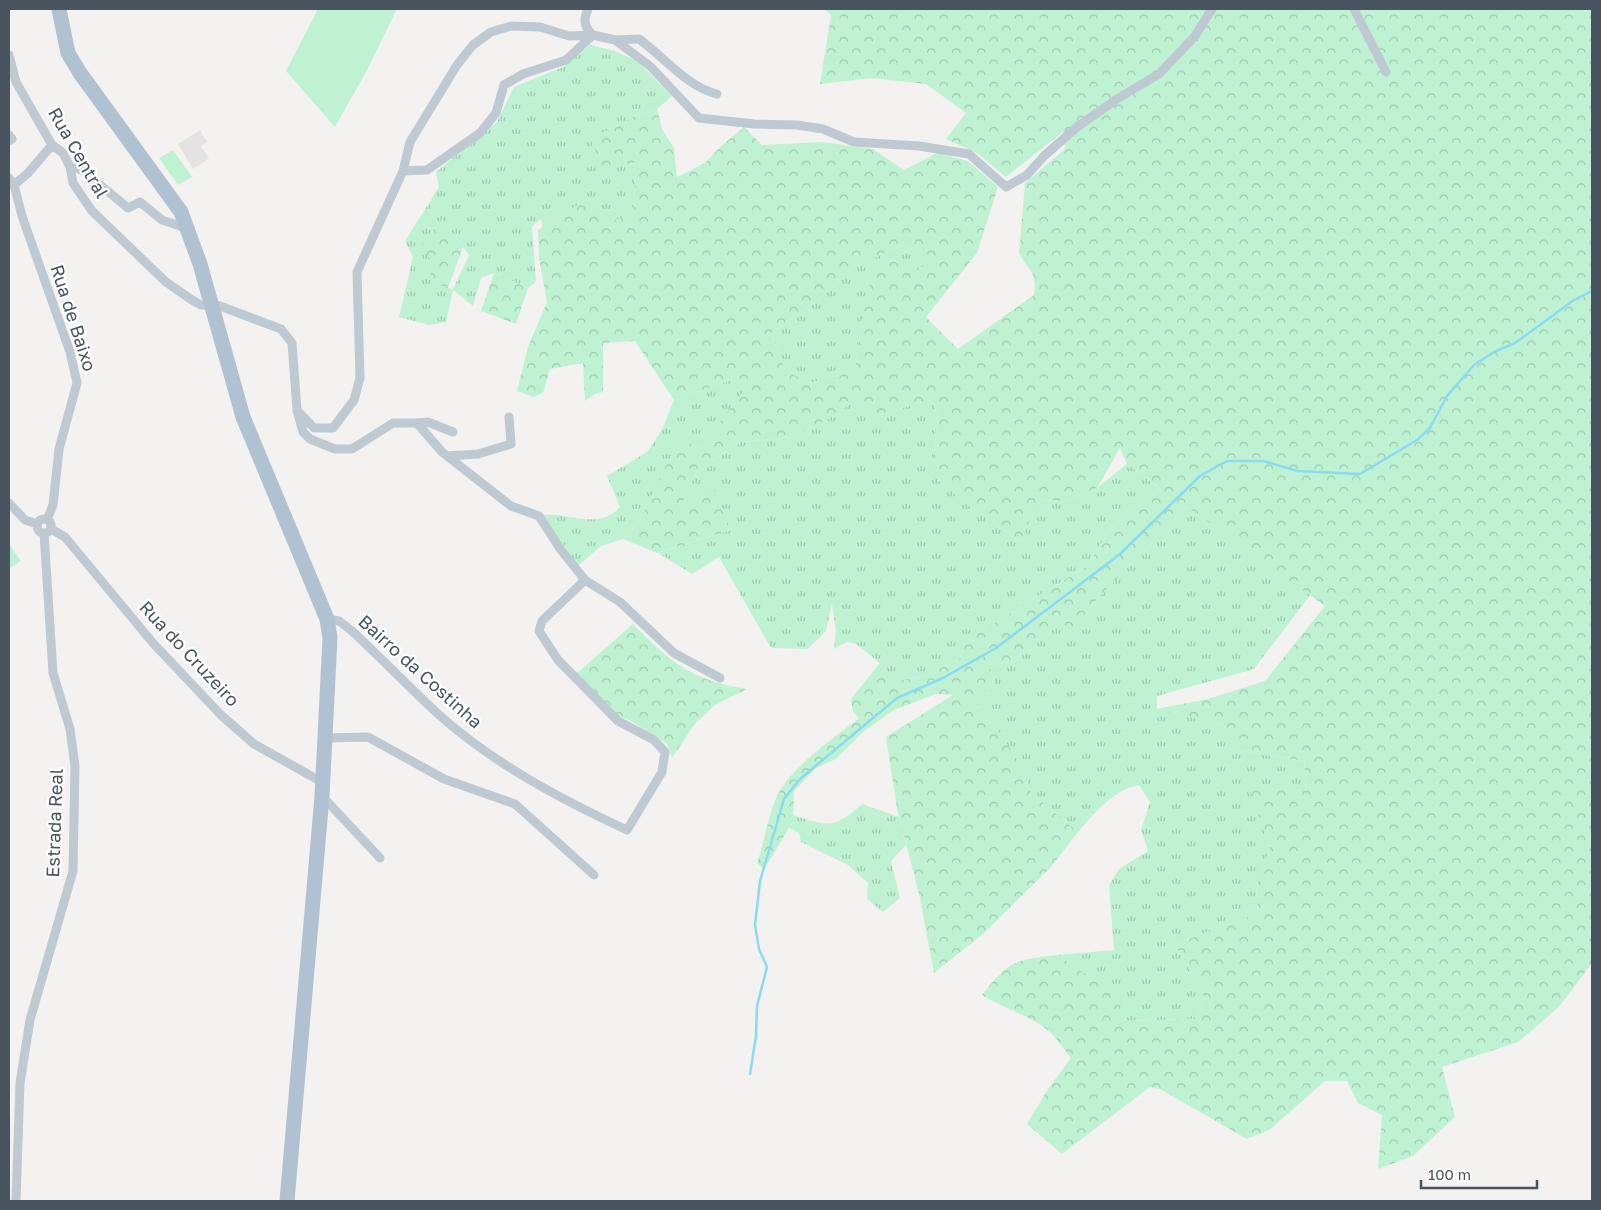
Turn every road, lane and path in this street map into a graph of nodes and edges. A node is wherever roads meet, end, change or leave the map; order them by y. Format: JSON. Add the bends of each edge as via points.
{"nodes":[{"id":1,"x":59,"y":9,"type":"edge"},
{"id":2,"x":588,"y":9,"type":"edge"},
{"id":3,"x":1212,"y":9,"type":"edge"},
{"id":4,"x":1354,"y":9,"type":"edge"},
{"id":5,"x":593,"y":35,"type":"junction"},
{"id":6,"x":614,"y":40,"type":"junction"},
{"id":7,"x":9,"y":55,"type":"edge"},
{"id":8,"x":11,"y":69,"type":"edge"},
{"id":9,"x":1386,"y":72,"type":"dead end"},
{"id":10,"x":717,"y":94,"type":"dead end"},
{"id":11,"x":9,"y":135,"type":"edge"},
{"id":12,"x":9,"y":141,"type":"edge"},
{"id":13,"x":52,"y":145,"type":"junction"},
{"id":14,"x":70,"y":167,"type":"junction"},
{"id":15,"x":403,"y":171,"type":"junction"},
{"id":16,"x":11,"y":181,"type":"edge"},
{"id":17,"x":186,"y":228,"type":"junction"},
{"id":18,"x":211,"y":305,"type":"junction"},
{"id":19,"x":297,"y":410,"type":"junction"},
{"id":20,"x":509,"y":417,"type":"dead end"},
{"id":21,"x":417,"y":423,"type":"junction"},
{"id":22,"x":452,"y":432,"type":"dead end"},
{"id":23,"x":447,"y":456,"type":"junction"},
{"id":24,"x":9,"y":503,"type":"edge"},
{"id":25,"x":47,"y":527,"type":"junction"},
{"id":26,"x":585,"y":580,"type":"junction"},
{"id":27,"x":326,"y":619,"type":"junction"},
{"id":28,"x":720,"y":678,"type":"dead end"},
{"id":29,"x":324,"y":738,"type":"junction"},
{"id":30,"x":322,"y":789,"type":"junction"},
{"id":31,"x":380,"y":858,"type":"dead end"},
{"id":32,"x":594,"y":875,"type":"dead end"},
{"id":33,"x":16,"y":1201,"type":"edge"},
{"id":34,"x":287,"y":1201,"type":"edge"}],
"edges":[{"from":1,"to":17,"type":"main road","via":[[68,53],[180,212]]},
{"from":2,"to":5,"type":"street","via":[[584,17],[587,29]]},
{"from":3,"to":6,"type":"street","via":[[1195,36],[1159,74],[1077,127],[1027,175],[1006,187],[969,154],[919,146],[854,142],[823,130],[797,125],[699,118],[650,66]]},
{"from":4,"to":9,"type":"street"},
{"from":5,"to":6,"type":"street"},
{"from":5,"to":15,"type":"street","via":[[566,60],[523,74],[504,85],[496,113],[480,133],[427,170]]},
{"from":5,"to":15,"type":"street","via":[[569,36],[540,27],[512,26],[491,32],[473,45],[457,65],[410,142]]},
{"from":6,"to":10,"type":"street","via":[[639,39],[680,73],[707,92]]},
{"from":7,"to":8,"type":"street","name":"Rua Central"},
{"from":8,"to":13,"type":"street","name":"Rua Central"},
{"from":11,"to":12,"type":"street","via":[[12,139]]},
{"from":13,"to":14,"type":"street","name":"Rua Central","via":[[62,153]]},
{"from":13,"to":16,"type":"street","via":[[28,173]]},
{"from":14,"to":17,"type":"street","via":[[82,170],[128,208],[140,202],[162,220]]},
{"from":14,"to":18,"type":"street","name":"Rua Central","via":[[73,183],[92,211],[166,282],[201,304]]},
{"from":15,"to":19,"type":"street","via":[[356,272],[360,378],[354,400],[333,428],[314,428]]},
{"from":16,"to":25,"type":"street","name":"Rua de Baixo","via":[[70,352],[77,383],[59,449],[53,505]]},
{"from":17,"to":18,"type":"main road"},
{"from":18,"to":19,"type":"street","name":"Rua Central","via":[[281,329],[286,335],[292,343]]},
{"from":18,"to":27,"type":"main road","via":[[243,417]]},
{"from":19,"to":21,"type":"street","name":"Rua Central","via":[[303,432],[319,444],[334,449],[352,449],[393,423]]},
{"from":20,"to":23,"type":"street","via":[[511,444],[478,454]]},
{"from":21,"to":22,"type":"street","name":"Rua Central","via":[[428,422]]},
{"from":21,"to":23,"type":"street"},
{"from":23,"to":26,"type":"street","via":[[511,506],[539,516]]},
{"from":24,"to":25,"type":"street","name":"Rua do Cruzeiro","via":[[25,520],[37,524],[39,532]]},
{"from":25,"to":30,"type":"street","name":"Rua do Cruzeiro","via":[[65,537],[153,643],[222,715],[254,744]]},
{"from":25,"to":33,"type":"street","name":"Estrada Real","via":[[53,673],[70,729],[75,766],[73,871],[30,1020],[20,1083]]},
{"from":26,"to":27,"type":"street","name":"Bairro da Costinha","via":[[542,621],[539,631],[558,660],[618,721],[654,740],[665,752],[662,772],[627,830],[538,784],[481,747],[437,713],[352,631],[339,621]]},
{"from":26,"to":28,"type":"street","via":[[620,602],[674,653]]},
{"from":27,"to":29,"type":"main road","via":[[330,638]]},
{"from":29,"to":30,"type":"main road"},
{"from":29,"to":32,"type":"street","via":[[368,737],[444,779],[515,804]]},
{"from":30,"to":31,"type":"street","name":"Rua do Cruzeiro"},
{"from":30,"to":34,"type":"main road"}]}
